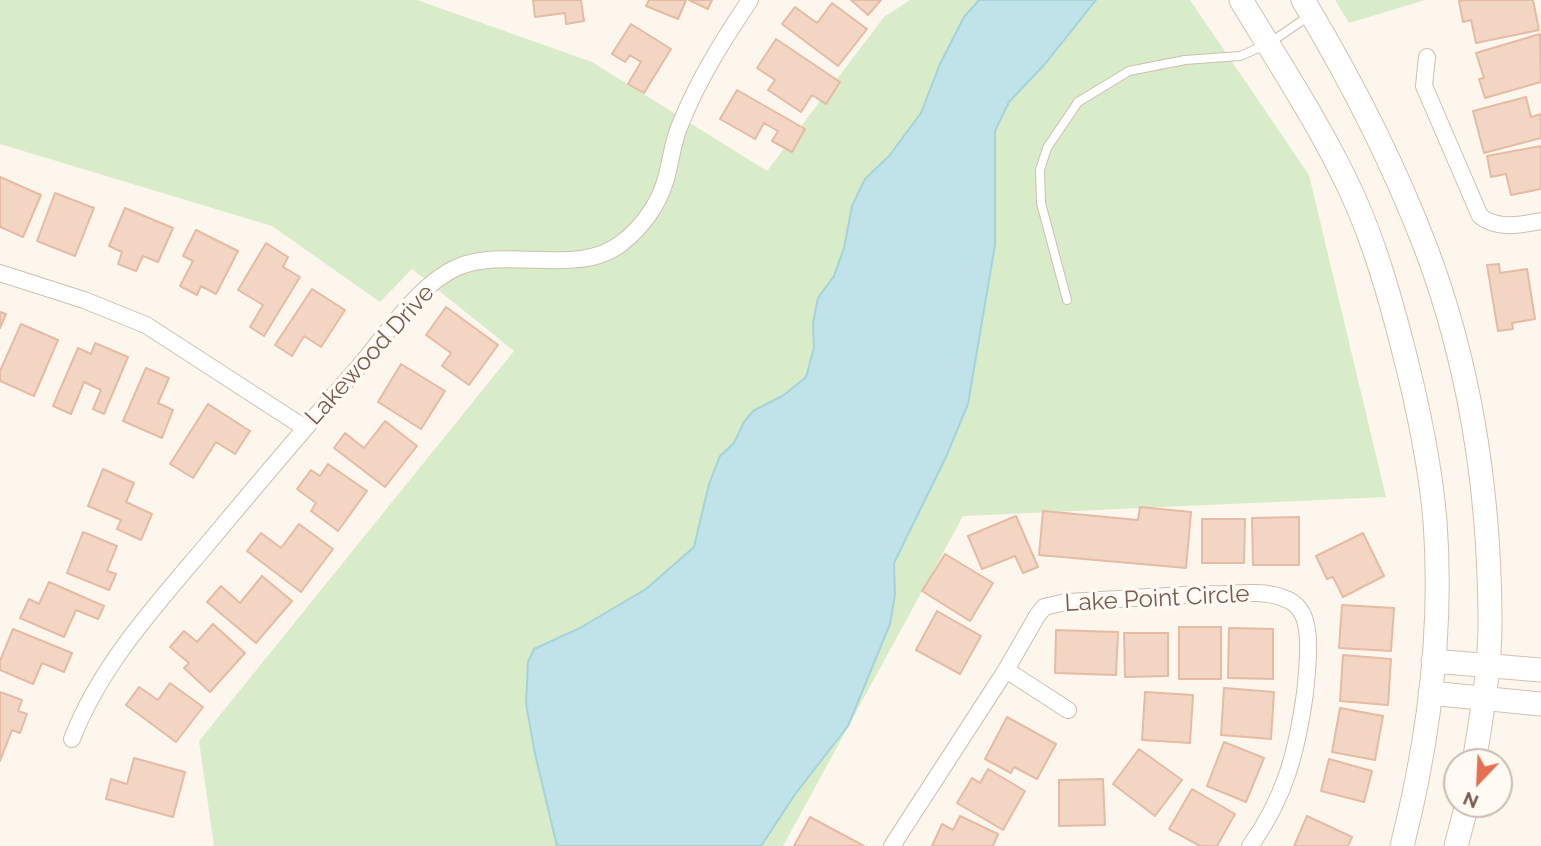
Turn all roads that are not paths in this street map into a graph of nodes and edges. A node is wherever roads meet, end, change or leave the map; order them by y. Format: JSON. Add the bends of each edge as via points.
{"nodes":[{"id":1,"x":750,"y":0,"type":"edge"},
{"id":2,"x":1241,"y":0,"type":"edge"},
{"id":3,"x":1307,"y":7,"type":"edge"},
{"id":4,"x":1268,"y":44,"type":"junction"},
{"id":5,"x":1427,"y":57,"type":"dead end"},
{"id":6,"x":1541,"y":221,"type":"edge"},
{"id":7,"x":0,"y":273,"type":"edge"},
{"id":8,"x":1066,"y":300,"type":"dead end"},
{"id":9,"x":305,"y":428,"type":"junction"},
{"id":10,"x":1433,"y":661,"type":"junction"},
{"id":11,"x":1486,"y":665,"type":"junction"},
{"id":12,"x":1006,"y":670,"type":"junction"},
{"id":13,"x":1541,"y":670,"type":"edge"},
{"id":14,"x":1430,"y":693,"type":"junction"},
{"id":15,"x":1483,"y":699,"type":"junction"},
{"id":16,"x":1541,"y":704,"type":"edge"},
{"id":17,"x":1068,"y":710,"type":"dead end"},
{"id":18,"x":72,"y":739,"type":"dead end"},
{"id":19,"x":1476,"y":748,"type":"edge"},
{"id":20,"x":1463,"y":818,"type":"edge"},
{"id":21,"x":892,"y":846,"type":"edge"},
{"id":22,"x":1250,"y":846,"type":"edge"},
{"id":23,"x":1402,"y":846,"type":"edge"},
{"id":24,"x":1455,"y":846,"type":"edge"}],
"edges":[{"from":1,"to":9,"type":"street","name":"Lakewood Drive","via":[[695,92],[674,140],[658,201],[623,243],[598,256],[493,259],[457,267],[405,311]]},
{"from":2,"to":4,"type":"main road"},
{"from":3,"to":4,"type":"lane"},
{"from":3,"to":11,"type":"main road","via":[[1364,108],[1398,182],[1449,321],[1475,429],[1485,518],[1490,617]]},
{"from":4,"to":8,"type":"lane","via":[[1240,56],[1129,71],[1078,102],[1047,148],[1040,170],[1041,203]]},
{"from":4,"to":10,"type":"main road","via":[[1353,197],[1390,297],[1418,406],[1434,520]]},
{"from":5,"to":6,"type":"street","via":[[1424,86],[1477,211],[1495,224]]},
{"from":7,"to":9,"type":"street","via":[[146,325]]},
{"from":9,"to":18,"type":"street","name":"Lakewood Drive","via":[[140,626],[93,693]]},
{"from":10,"to":11,"type":"main road"},
{"from":10,"to":14,"type":"main road"},
{"from":11,"to":13,"type":"main road"},
{"from":11,"to":15,"type":"main road"},
{"from":12,"to":17,"type":"street"},
{"from":12,"to":21,"type":"street","name":"Lake Point Circle"},
{"from":12,"to":22,"type":"street","name":"Lake Point Circle","via":[[1037,616],[1055,603],[1238,593],[1281,597],[1295,604],[1303,612],[1308,653],[1299,740],[1277,800]]},
{"from":14,"to":15,"type":"main road"},
{"from":14,"to":23,"type":"main road","via":[[1416,789]]},
{"from":15,"to":16,"type":"main road"},
{"from":15,"to":19,"type":"main road"},
{"from":20,"to":24,"type":"main road"}]}
